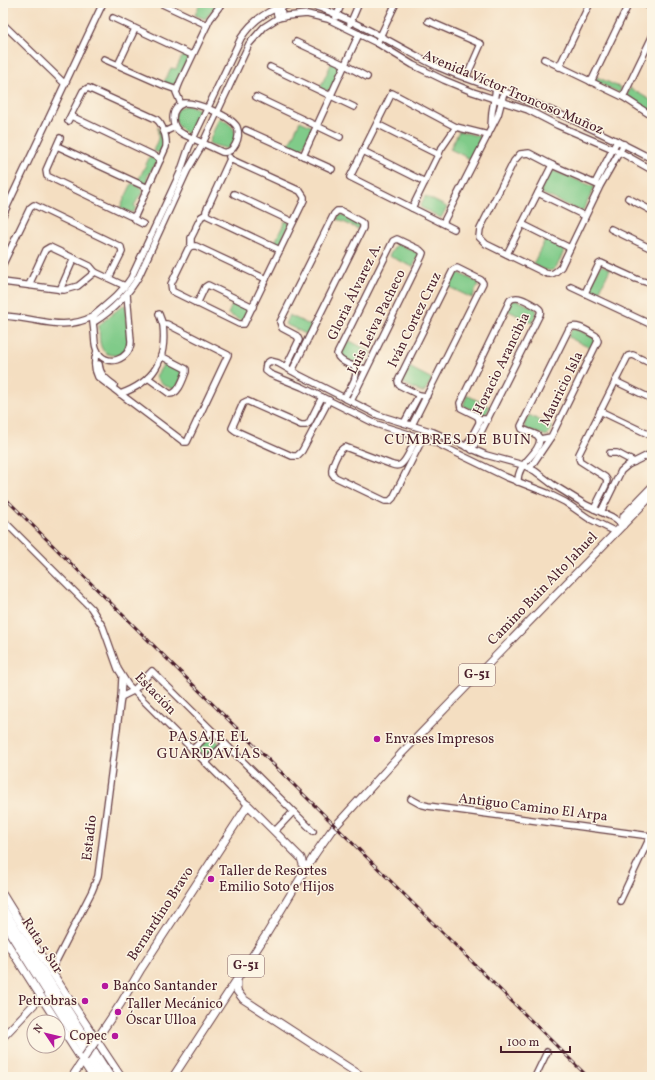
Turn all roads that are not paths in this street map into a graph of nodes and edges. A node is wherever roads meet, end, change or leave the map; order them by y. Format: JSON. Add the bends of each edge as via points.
{"nodes":[{"id":1,"x":103,"y":3,"type":"edge"},
{"id":2,"x":160,"y":3,"type":"edge"},
{"id":3,"x":222,"y":3,"type":"edge"},
{"id":4,"x":342,"y":3,"type":"edge"},
{"id":5,"x":359,"y":3,"type":"edge"},
{"id":6,"x":396,"y":3,"type":"edge"},
{"id":7,"x":590,"y":3,"type":"edge"},
{"id":8,"x":629,"y":3,"type":"edge"},
{"id":9,"x":643,"y":3,"type":"edge"},
{"id":10,"x":297,"y":4,"type":"junction"},
{"id":11,"x":277,"y":5,"type":"edge"},
{"id":12,"x":652,"y":8,"type":"edge"},
{"id":13,"x":298,"y":14,"type":"junction"},
{"id":14,"x":337,"y":15,"type":"junction"},
{"id":15,"x":113,"y":18,"type":"dead end"},
{"id":16,"x":281,"y":18,"type":"junction"},
{"id":17,"x":351,"y":21,"type":"junction"},
{"id":18,"x":428,"y":21,"type":"dead end"},
{"id":19,"x":334,"y":22,"type":"junction"},
{"id":20,"x":3,"y":24,"type":"edge"},
{"id":21,"x":207,"y":25,"type":"junction"},
{"id":22,"x":348,"y":28,"type":"junction"},
{"id":23,"x":135,"y":29,"type":"junction"},
{"id":24,"x":359,"y":34,"type":"junction"},
{"id":25,"x":381,"y":36,"type":"junction"},
{"id":26,"x":652,"y":37,"type":"edge"},
{"id":27,"x":296,"y":42,"type":"dead end"},
{"id":28,"x":377,"y":43,"type":"junction"},
{"id":29,"x":192,"y":55,"type":"junction"},
{"id":30,"x":104,"y":59,"type":"dead end"},
{"id":31,"x":544,"y":59,"type":"dead end"},
{"id":32,"x":118,"y":65,"type":"junction"},
{"id":33,"x":345,"y":65,"type":"junction"},
{"id":34,"x":559,"y":66,"type":"junction"},
{"id":35,"x":270,"y":67,"type":"dead end"},
{"id":36,"x":368,"y":77,"type":"dead end"},
{"id":37,"x":466,"y":78,"type":"junction"},
{"id":38,"x":591,"y":82,"type":"junction"},
{"id":39,"x":65,"y":84,"type":"junction"},
{"id":40,"x":177,"y":90,"type":"junction"},
{"id":41,"x":496,"y":90,"type":"junction"},
{"id":42,"x":504,"y":92,"type":"junction"},
{"id":43,"x":330,"y":96,"type":"junction"},
{"id":44,"x":256,"y":97,"type":"dead end"},
{"id":45,"x":623,"y":97,"type":"junction"},
{"id":46,"x":495,"y":99,"type":"junction"},
{"id":47,"x":502,"y":101,"type":"junction"},
{"id":48,"x":180,"y":104,"type":"junction"},
{"id":49,"x":354,"y":107,"type":"dead end"},
{"id":50,"x":207,"y":109,"type":"junction"},
{"id":51,"x":217,"y":113,"type":"junction"},
{"id":52,"x":652,"y":116,"type":"edge"},
{"id":53,"x":377,"y":124,"type":"junction"},
{"id":54,"x":316,"y":126,"type":"junction"},
{"id":55,"x":176,"y":127,"type":"junction"},
{"id":56,"x":456,"y":127,"type":"junction"},
{"id":57,"x":490,"y":129,"type":"junction"},
{"id":58,"x":246,"y":130,"type":"dead end"},
{"id":59,"x":164,"y":132,"type":"junction"},
{"id":60,"x":488,"y":135,"type":"junction"},
{"id":61,"x":340,"y":137,"type":"dead end"},
{"id":62,"x":60,"y":138,"type":"dead end"},
{"id":63,"x":193,"y":139,"type":"junction"},
{"id":64,"x":617,"y":141,"type":"junction"},
{"id":65,"x":202,"y":143,"type":"junction"},
{"id":66,"x":624,"y":144,"type":"junction"},
{"id":67,"x":57,"y":146,"type":"junction"},
{"id":68,"x":613,"y":148,"type":"junction"},
{"id":69,"x":363,"y":151,"type":"junction"},
{"id":70,"x":228,"y":152,"type":"junction"},
{"id":71,"x":620,"y":152,"type":"junction"},
{"id":72,"x":439,"y":155,"type":"junction"},
{"id":73,"x":303,"y":156,"type":"junction"},
{"id":74,"x":161,"y":158,"type":"junction"},
{"id":75,"x":230,"y":159,"type":"junction"},
{"id":76,"x":652,"y":159,"type":"edge"},
{"id":77,"x":552,"y":165,"type":"junction"},
{"id":78,"x":332,"y":169,"type":"dead end"},
{"id":79,"x":652,"y":170,"type":"edge"},
{"id":80,"x":425,"y":182,"type":"junction"},
{"id":81,"x":598,"y":185,"type":"junction"},
{"id":82,"x":148,"y":188,"type":"junction"},
{"id":83,"x":538,"y":193,"type":"junction"},
{"id":84,"x":234,"y":194,"type":"dead end"},
{"id":85,"x":628,"y":198,"type":"dead end"},
{"id":86,"x":412,"y":208,"type":"junction"},
{"id":87,"x":652,"y":211,"type":"edge"},
{"id":88,"x":3,"y":214,"type":"edge"},
{"id":89,"x":206,"y":214,"type":"junction"},
{"id":90,"x":585,"y":216,"type":"junction"},
{"id":91,"x":133,"y":217,"type":"junction"},
{"id":92,"x":293,"y":222,"type":"junction"},
{"id":93,"x":443,"y":223,"type":"junction"},
{"id":94,"x":143,"y":224,"type":"dead end"},
{"id":95,"x":522,"y":224,"type":"junction"},
{"id":96,"x":454,"y":229,"type":"dead end"},
{"id":97,"x":611,"y":229,"type":"dead end"},
{"id":98,"x":396,"y":239,"type":"joint"},
{"id":99,"x":191,"y":246,"type":"junction"},
{"id":100,"x":570,"y":248,"type":"junction"},
{"id":101,"x":652,"y":249,"type":"edge"},
{"id":102,"x":280,"y":250,"type":"junction"},
{"id":103,"x":508,"y":254,"type":"junction"},
{"id":104,"x":74,"y":258,"type":"junction"},
{"id":105,"x":3,"y":264,"type":"edge"},
{"id":106,"x":139,"y":267,"type":"junction"},
{"id":107,"x":95,"y":272,"type":"junction"},
{"id":108,"x":109,"y":278,"type":"junction"},
{"id":109,"x":266,"y":279,"type":"junction"},
{"id":110,"x":3,"y":282,"type":"edge"},
{"id":111,"x":652,"y":284,"type":"edge"},
{"id":112,"x":29,"y":285,"type":"junction"},
{"id":113,"x":125,"y":286,"type":"junction"},
{"id":114,"x":571,"y":287,"type":"dead end"},
{"id":115,"x":60,"y":290,"type":"junction"},
{"id":116,"x":585,"y":293,"type":"junction"},
{"id":117,"x":127,"y":294,"type":"junction"},
{"id":118,"x":197,"y":304,"type":"junction"},
{"id":119,"x":253,"y":307,"type":"junction"},
{"id":120,"x":159,"y":314,"type":"dead end"},
{"id":121,"x":3,"y":316,"type":"edge"},
{"id":122,"x":94,"y":319,"type":"junction"},
{"id":123,"x":163,"y":324,"type":"junction"},
{"id":124,"x":652,"y":326,"type":"edge"},
{"id":125,"x":297,"y":337,"type":"junction"},
{"id":126,"x":309,"y":338,"type":"junction"},
{"id":127,"x":99,"y":353,"type":"junction"},
{"id":128,"x":161,"y":356,"type":"junction"},
{"id":129,"x":652,"y":364,"type":"edge"},
{"id":130,"x":353,"y":366,"type":"junction"},
{"id":131,"x":286,"y":367,"type":"junction"},
{"id":132,"x":366,"y":369,"type":"junction"},
{"id":133,"x":292,"y":371,"type":"junction"},
{"id":134,"x":148,"y":378,"type":"junction"},
{"id":135,"x":306,"y":379,"type":"junction"},
{"id":136,"x":615,"y":381,"type":"junction"},
{"id":137,"x":302,"y":387,"type":"junction"},
{"id":138,"x":122,"y":393,"type":"junction"},
{"id":139,"x":419,"y":395,"type":"junction"},
{"id":140,"x":427,"y":396,"type":"junction"},
{"id":141,"x":322,"y":397,"type":"junction"},
{"id":142,"x":344,"y":398,"type":"junction"},
{"id":143,"x":652,"y":399,"type":"edge"},
{"id":144,"x":328,"y":400,"type":"junction"},
{"id":145,"x":351,"y":401,"type":"junction"},
{"id":146,"x":370,"y":411,"type":"junction"},
{"id":147,"x":600,"y":411,"type":"junction"},
{"id":148,"x":366,"y":419,"type":"junction"},
{"id":149,"x":479,"y":419,"type":"junction"},
{"id":150,"x":488,"y":419,"type":"junction"},
{"id":151,"x":404,"y":423,"type":"junction"},
{"id":152,"x":306,"y":425,"type":"junction"},
{"id":153,"x":412,"y":425,"type":"junction"},
{"id":154,"x":314,"y":428,"type":"junction"},
{"id":155,"x":433,"y":432,"type":"junction"},
{"id":156,"x":310,"y":435,"type":"junction"},
{"id":157,"x":652,"y":436,"type":"edge"},
{"id":158,"x":420,"y":437,"type":"junction"},
{"id":159,"x":551,"y":437,"type":"junction"},
{"id":160,"x":540,"y":439,"type":"junction"},
{"id":161,"x":431,"y":441,"type":"junction"},
{"id":162,"x":466,"y":447,"type":"junction"},
{"id":163,"x":472,"y":450,"type":"junction"},
{"id":164,"x":652,"y":453,"type":"edge"},
{"id":165,"x":610,"y":454,"type":"dead end"},
{"id":166,"x":634,"y":462,"type":"junction"},
{"id":167,"x":400,"y":465,"type":"junction"},
{"id":168,"x":523,"y":465,"type":"junction"},
{"id":169,"x":530,"y":468,"type":"junction"},
{"id":170,"x":406,"y":472,"type":"junction"},
{"id":171,"x":605,"y":477,"type":"junction"},
{"id":172,"x":617,"y":478,"type":"junction"},
{"id":173,"x":518,"y":482,"type":"junction"},
{"id":174,"x":652,"y":487,"type":"edge"},
{"id":175,"x":652,"y":495,"type":"edge"},
{"id":176,"x":592,"y":508,"type":"junction"},
{"id":177,"x":600,"y":512,"type":"junction"},
{"id":178,"x":584,"y":515,"type":"junction"},
{"id":179,"x":3,"y":520,"type":"edge"},
{"id":180,"x":623,"y":525,"type":"junction"},
{"id":181,"x":616,"y":532,"type":"junction"},
{"id":182,"x":122,"y":678,"type":"junction"},
{"id":183,"x":133,"y":691,"type":"junction"},
{"id":184,"x":121,"y":697,"type":"junction"},
{"id":185,"x":212,"y":731,"type":"junction"},
{"id":186,"x":225,"y":744,"type":"junction"},
{"id":187,"x":192,"y":750,"type":"junction"},
{"id":188,"x":205,"y":763,"type":"junction"},
{"id":189,"x":411,"y":799,"type":"dead end"},
{"id":190,"x":248,"y":805,"type":"junction"},
{"id":191,"x":293,"y":812,"type":"junction"},
{"id":192,"x":275,"y":831,"type":"junction"},
{"id":193,"x":313,"y":831,"type":"dead end"},
{"id":194,"x":651,"y":834,"type":"edge"},
{"id":195,"x":297,"y":852,"type":"junction"},
{"id":196,"x":315,"y":854,"type":"junction"},
{"id":197,"x":305,"y":870,"type":"junction"},
{"id":198,"x":3,"y":896,"type":"edge"},
{"id":199,"x":620,"y":901,"type":"dead end"},
{"id":200,"x":3,"y":909,"type":"edge"},
{"id":201,"x":3,"y":921,"type":"edge"},
{"id":202,"x":3,"y":937,"type":"edge"},
{"id":203,"x":51,"y":971,"type":"junction"},
{"id":204,"x":237,"y":980,"type":"junction"},
{"id":205,"x":41,"y":997,"type":"junction"},
{"id":206,"x":52,"y":1014,"type":"edge"},
{"id":207,"x":66,"y":1034,"type":"edge"},
{"id":208,"x":3,"y":1037,"type":"edge"},
{"id":209,"x":96,"y":1041,"type":"junction"},
{"id":210,"x":547,"y":1052,"type":"dead end"},
{"id":211,"x":84,"y":1060,"type":"junction"},
{"id":212,"x":73,"y":1076,"type":"edge"},
{"id":213,"x":92,"y":1077,"type":"edge"},
{"id":214,"x":101,"y":1077,"type":"edge"},
{"id":215,"x":110,"y":1077,"type":"edge"},
{"id":216,"x":121,"y":1077,"type":"edge"},
{"id":217,"x":173,"y":1077,"type":"edge"},
{"id":218,"x":363,"y":1077,"type":"edge"},
{"id":219,"x":535,"y":1077,"type":"edge"}],
"edges":[{"from":1,"to":39,"type":"street"},
{"from":2,"to":21,"type":"street"},
{"from":3,"to":21,"type":"street"},
{"from":4,"to":14,"type":"street"},
{"from":5,"to":17,"type":"street"},
{"from":6,"to":25,"type":"street"},
{"from":7,"to":34,"type":"street"},
{"from":8,"to":38,"type":"street"},
{"from":9,"to":12,"type":"street"},
{"from":10,"to":11,"type":"street","name":"Avenida Víctor Troncoso Muñoz"},
{"from":10,"to":13,"type":"street"},
{"from":10,"to":14,"type":"street","name":"Avenida Víctor Troncoso Muñoz","via":[[312,6]]},
{"from":11,"to":16,"type":"street"},
{"from":11,"to":50,"type":"street","name":"Avenida Víctor Troncoso Muñoz","via":[[257,19],[245,32]]},
{"from":13,"to":16,"type":"street","name":"Avenida Víctor Troncoso Muñoz"},
{"from":13,"to":19,"type":"street","name":"Avenida Víctor Troncoso Muñoz","via":[[317,16]]},
{"from":14,"to":17,"type":"street","name":"Avenida Víctor Troncoso Muñoz"},
{"from":14,"to":19,"type":"street"},
{"from":15,"to":23,"type":"street"},
{"from":16,"to":51,"type":"street","name":"Avenida Víctor Troncoso Muñoz","via":[[264,27],[256,35]]},
{"from":17,"to":22,"type":"street"},
{"from":17,"to":25,"type":"street","name":"Avenida Víctor Troncoso Muñoz"},
{"from":18,"to":37,"type":"street","via":[[481,44]]},
{"from":19,"to":22,"type":"street","name":"Avenida Víctor Troncoso Muñoz"},
{"from":20,"to":39,"type":"street"},
{"from":21,"to":29,"type":"street"},
{"from":22,"to":24,"type":"street","name":"Avenida Víctor Troncoso Muñoz"},
{"from":23,"to":29,"type":"street"},
{"from":23,"to":32,"type":"street"},
{"from":24,"to":28,"type":"street","name":"Avenida Víctor Troncoso Muñoz"},
{"from":24,"to":33,"type":"street"},
{"from":25,"to":28,"type":"street"},
{"from":25,"to":37,"type":"street","name":"Avenida Víctor Troncoso Muñoz","via":[[410,53]]},
{"from":26,"to":45,"type":"street"},
{"from":27,"to":33,"type":"street"},
{"from":28,"to":46,"type":"street","name":"Avenida Víctor Troncoso Muñoz","via":[[434,76]]},
{"from":29,"to":40,"type":"street"},
{"from":30,"to":32,"type":"street"},
{"from":31,"to":34,"type":"street"},
{"from":32,"to":40,"type":"street"},
{"from":33,"to":36,"type":"street"},
{"from":33,"to":43,"type":"street"},
{"from":34,"to":38,"type":"street"},
{"from":35,"to":43,"type":"street"},
{"from":37,"to":41,"type":"street","name":"Avenida Víctor Troncoso Muñoz"},
{"from":38,"to":45,"type":"street"},
{"from":39,"to":88,"type":"street"},
{"from":40,"to":48,"type":"street"},
{"from":41,"to":42,"type":"street","name":"Avenida Víctor Troncoso Muñoz"},
{"from":41,"to":46,"type":"street"},
{"from":42,"to":47,"type":"street"},
{"from":42,"to":64,"type":"street","name":"Avenida Víctor Troncoso Muñoz"},
{"from":43,"to":49,"type":"street"},
{"from":43,"to":54,"type":"street"},
{"from":44,"to":54,"type":"street"},
{"from":45,"to":52,"type":"street"},
{"from":46,"to":47,"type":"street","name":"Avenida Víctor Troncoso Muñoz"},
{"from":46,"to":57,"type":"street"},
{"from":47,"to":57,"type":"street"},
{"from":47,"to":68,"type":"street","name":"Avenida Víctor Troncoso Muñoz"},
{"from":48,"to":50,"type":"street","via":[[189,103]]},
{"from":48,"to":55,"type":"street","via":[[173,116]]},
{"from":50,"to":51,"type":"street"},
{"from":50,"to":63,"type":"street","name":"Avenida Víctor Troncoso Muñoz"},
{"from":51,"to":65,"type":"street","name":"Avenida Víctor Troncoso Muñoz"},
{"from":51,"to":70,"type":"street","via":[[229,118],[237,129],[234,147]]},
{"from":53,"to":56,"type":"street","via":[[392,93]]},
{"from":53,"to":69,"type":"street"},
{"from":53,"to":72,"type":"street"},
{"from":54,"to":61,"type":"street"},
{"from":54,"to":73,"type":"street"},
{"from":55,"to":59,"type":"street"},
{"from":55,"to":63,"type":"street"},
{"from":56,"to":60,"type":"street"},
{"from":56,"to":72,"type":"street"},
{"from":57,"to":60,"type":"street"},
{"from":58,"to":73,"type":"street"},
{"from":59,"to":74,"type":"street","via":[[166,144]]},
{"from":59,"to":74,"type":"street","via":[[156,119],[88,88],[84,90],[70,119]]},
{"from":60,"to":93,"type":"street"},
{"from":62,"to":67,"type":"street"},
{"from":63,"to":65,"type":"street"},
{"from":63,"to":106,"type":"street","name":"Avenida Víctor Troncoso Muñoz"},
{"from":64,"to":66,"type":"street","name":"Avenida Víctor Troncoso Muñoz"},
{"from":64,"to":68,"type":"street"},
{"from":65,"to":70,"type":"street"},
{"from":65,"to":106,"type":"street","name":"Avenida Víctor Troncoso Muñoz"},
{"from":66,"to":71,"type":"street"},
{"from":66,"to":76,"type":"street","name":"Avenida Víctor Troncoso Muñoz"},
{"from":67,"to":82,"type":"street"},
{"from":67,"to":91,"type":"street","via":[[45,173],[48,177]]},
{"from":68,"to":71,"type":"street","name":"Avenida Víctor Troncoso Muñoz"},
{"from":68,"to":81,"type":"street"},
{"from":69,"to":80,"type":"street"},
{"from":69,"to":86,"type":"street","via":[[350,177]]},
{"from":70,"to":75,"type":"street"},
{"from":71,"to":79,"type":"street","name":"Avenida Víctor Troncoso Muñoz"},
{"from":71,"to":81,"type":"street"},
{"from":72,"to":80,"type":"street"},
{"from":73,"to":78,"type":"street"},
{"from":74,"to":82,"type":"street"},
{"from":75,"to":89,"type":"street"},
{"from":75,"to":92,"type":"street","via":[[302,192],[304,200]]},
{"from":77,"to":81,"type":"street"},
{"from":77,"to":83,"type":"street"},
{"from":77,"to":103,"type":"street","via":[[532,154],[518,155],[480,229],[479,238]]},
{"from":80,"to":86,"type":"street"},
{"from":81,"to":90,"type":"street"},
{"from":82,"to":91,"type":"street"},
{"from":83,"to":90,"type":"street"},
{"from":83,"to":95,"type":"street"},
{"from":84,"to":92,"type":"street"},
{"from":85,"to":87,"type":"street"},
{"from":86,"to":93,"type":"street"},
{"from":89,"to":99,"type":"street","via":[[201,217],[195,229],[190,240]]},
{"from":89,"to":102,"type":"street"},
{"from":90,"to":100,"type":"street"},
{"from":91,"to":94,"type":"street"},
{"from":92,"to":102,"type":"street"},
{"from":93,"to":96,"type":"street"},
{"from":95,"to":100,"type":"street"},
{"from":95,"to":103,"type":"street"},
{"from":97,"to":101,"type":"street"},
{"from":98,"to":130,"type":"street","name":"Gloria Álvarez A.","via":[[338,353],[340,360]]},
{"from":98,"to":132,"type":"street","name":"Luis Leiva Pacheco","via":[[423,253]]},
{"from":99,"to":109,"type":"street","via":[[196,246]]},
{"from":99,"to":118,"type":"street","via":[[170,287],[173,292]]},
{"from":100,"to":103,"type":"street","via":[[561,267],[554,274],[545,273]]},
{"from":102,"to":109,"type":"street"},
{"from":104,"to":107,"type":"street","via":[[90,266]]},
{"from":104,"to":112,"type":"street","via":[[51,247],[46,248]]},
{"from":104,"to":115,"type":"street"},
{"from":105,"to":108,"type":"street","via":[[30,208],[34,206],[121,247],[122,252]]},
{"from":106,"to":113,"type":"street","name":"Avenida Víctor Troncoso Muñoz"},
{"from":106,"to":117,"type":"street","name":"Avenida Víctor Troncoso Muñoz"},
{"from":107,"to":108,"type":"street"},
{"from":107,"to":115,"type":"street","via":[[78,286]]},
{"from":108,"to":113,"type":"street"},
{"from":109,"to":119,"type":"street"},
{"from":110,"to":112,"type":"street"},
{"from":111,"to":116,"type":"street","via":[[601,263]]},
{"from":112,"to":115,"type":"street"},
{"from":113,"to":122,"type":"street","name":"Avenida Víctor Troncoso Muñoz"},
{"from":114,"to":116,"type":"street"},
{"from":116,"to":124,"type":"street"},
{"from":117,"to":122,"type":"street","name":"Avenida Víctor Troncoso Muñoz","via":[[110,311]]},
{"from":117,"to":127,"type":"street","via":[[130,348],[125,356],[117,360],[107,360]]},
{"from":118,"to":119,"type":"street","via":[[241,324],[246,322]]},
{"from":118,"to":119,"type":"street","via":[[208,285]]},
{"from":120,"to":123,"type":"street"},
{"from":121,"to":122,"type":"street","via":[[59,324]]},
{"from":122,"to":127,"type":"street"},
{"from":123,"to":128,"type":"street"},
{"from":123,"to":138,"type":"street","via":[[228,355],[187,442]]},
{"from":125,"to":126,"type":"street"},
{"from":125,"to":126,"type":"street","via":[[282,328],[280,323],[334,214],[341,211],[360,221],[363,226]]},
{"from":125,"to":131,"type":"street","via":[[298,343]]},
{"from":126,"to":133,"type":"street"},
{"from":127,"to":138,"type":"street","via":[[95,359],[98,377]]},
{"from":128,"to":134,"type":"street","via":[[156,369]]},
{"from":128,"to":134,"type":"street","via":[[186,369],[177,392],[170,394]]},
{"from":129,"to":136,"type":"street","via":[[635,355],[629,355]]},
{"from":130,"to":132,"type":"street"},
{"from":130,"to":142,"type":"street","name":"Luis Leiva Pacheco","via":[[357,373]]},
{"from":131,"to":133,"type":"street"},
{"from":131,"to":137,"type":"street","via":[[272,360],[266,363],[264,368],[266,372]]},
{"from":132,"to":145,"type":"street","name":"Luis Leiva Pacheco"},
{"from":133,"to":135,"type":"street"},
{"from":134,"to":138,"type":"street","via":[[135,388]]},
{"from":135,"to":137,"type":"street"},
{"from":135,"to":142,"type":"street"},
{"from":136,"to":143,"type":"street"},
{"from":136,"to":147,"type":"street"},
{"from":137,"to":141,"type":"street"},
{"from":139,"to":140,"type":"street"},
{"from":139,"to":140,"type":"street","name":"Iván Cortez Cruz","via":[[398,383],[398,380],[455,268],[483,282]]},
{"from":139,"to":151,"type":"street"},
{"from":140,"to":153,"type":"street"},
{"from":141,"to":144,"type":"street"},
{"from":141,"to":152,"type":"street"},
{"from":142,"to":145,"type":"street"},
{"from":144,"to":148,"type":"street"},
{"from":144,"to":154,"type":"street"},
{"from":145,"to":146,"type":"street"},
{"from":146,"to":148,"type":"street"},
{"from":146,"to":151,"type":"street"},
{"from":147,"to":157,"type":"street"},
{"from":147,"to":171,"type":"street","via":[[579,458]]},
{"from":148,"to":158,"type":"street"},
{"from":149,"to":150,"type":"street"},
{"from":149,"to":150,"type":"street","name":"Horacio Arancibia","via":[[461,408],[460,403],[510,300],[517,297],[537,306],[540,314]]},
{"from":149,"to":162,"type":"street","name":"Horacio Arancibia"},
{"from":150,"to":163,"type":"street","name":"Horacio Arancibia"},
{"from":151,"to":153,"type":"street"},
{"from":152,"to":154,"type":"street"},
{"from":152,"to":156,"type":"street"},
{"from":152,"to":156,"type":"street","via":[[246,401],[233,429],[295,457],[302,451]]},
{"from":153,"to":155,"type":"street"},
{"from":154,"to":156,"type":"street"},
{"from":155,"to":161,"type":"street"},
{"from":155,"to":162,"type":"street"},
{"from":158,"to":161,"type":"street"},
{"from":158,"to":167,"type":"street"},
{"from":158,"to":170,"type":"street"},
{"from":159,"to":160,"type":"street"},
{"from":159,"to":160,"type":"street","name":"Mauricio Isla","via":[[598,339],[576,326],[569,329],[521,424],[521,428]]},
{"from":159,"to":169,"type":"street","name":"Mauricio Isla"},
{"from":160,"to":168,"type":"street","name":"Mauricio Isla"},
{"from":161,"to":173,"type":"street"},
{"from":162,"to":163,"type":"street"},
{"from":163,"to":168,"type":"street"},
{"from":164,"to":166,"type":"street"},
{"from":165,"to":166,"type":"street","via":[[616,453]]},
{"from":166,"to":172,"type":"street","via":[[625,467]]},
{"from":167,"to":170,"type":"street"},
{"from":167,"to":170,"type":"street","via":[[395,466],[344,448],[340,450],[332,474],[390,502]]},
{"from":168,"to":169,"type":"street"},
{"from":168,"to":173,"type":"street","via":[[518,474]]},
{"from":169,"to":176,"type":"street"},
{"from":171,"to":172,"type":"street"},
{"from":171,"to":176,"type":"street","via":[[606,485]]},
{"from":172,"to":177,"type":"street"},
{"from":173,"to":178,"type":"street","via":[[556,497]]},
{"from":174,"to":180,"type":"main road","name":"Camino Buin Alto Jahuel","number":"G-51","via":[[624,516]]},
{"from":175,"to":180,"type":"main road","name":"Camino Buin Alto Jahuel","number":"G-51"},
{"from":176,"to":177,"type":"street"},
{"from":176,"to":178,"type":"street"},
{"from":177,"to":180,"type":"street"},
{"from":178,"to":181,"type":"street"},
{"from":179,"to":182,"type":"street","name":"Estación","via":[[91,608],[103,627]]},
{"from":180,"to":181,"type":"main road","name":"Camino Buin Alto Jahuel","number":"G-51"},
{"from":181,"to":196,"type":"main road","name":"Camino Buin Alto Jahuel","number":"G-51","via":[[385,770],[334,828]]},
{"from":182,"to":183,"type":"street","name":"Estación"},
{"from":182,"to":184,"type":"street","name":"Estadio"},
{"from":183,"to":184,"type":"street"},
{"from":183,"to":185,"type":"street","via":[[152,671]]},
{"from":183,"to":187,"type":"street","name":"Estación"},
{"from":184,"to":203,"type":"street","name":"Estadio","via":[[96,881]]},
{"from":185,"to":186,"type":"street"},
{"from":185,"to":187,"type":"street"},
{"from":186,"to":188,"type":"street"},
{"from":186,"to":191,"type":"street"},
{"from":187,"to":188,"type":"street","name":"Estación"},
{"from":188,"to":190,"type":"street","name":"Estación"},
{"from":189,"to":194,"type":"street","name":"Antiguo Camino El Arpa","via":[[428,806]]},
{"from":190,"to":192,"type":"main road","name":"Estación"},
{"from":190,"to":209,"type":"main road","name":"Bernardino Bravo"},
{"from":191,"to":192,"type":"street"},
{"from":191,"to":193,"type":"street"},
{"from":192,"to":195,"type":"main road","name":"Estación"},
{"from":194,"to":199,"type":"street"},
{"from":195,"to":196,"type":"main road","via":[[306,856]]},
{"from":195,"to":197,"type":"main road","name":"Estación"},
{"from":196,"to":197,"type":"main road","number":"G-51"},
{"from":197,"to":204,"type":"main road","number":"G-51","via":[[274,924]]},
{"from":198,"to":203,"type":"main road"},
{"from":200,"to":215,"type":"highway","name":"Ruta 5 Sur"},
{"from":201,"to":214,"type":"highway","name":"Ruta 5 Sur"},
{"from":202,"to":205,"type":"main road"},
{"from":203,"to":209,"type":"main road"},
{"from":204,"to":217,"type":"main road","number":"G-51"},
{"from":204,"to":218,"type":"main road","via":[[237,991],[243,999]]},
{"from":205,"to":206,"type":"main road"},
{"from":205,"to":208,"type":"main road"},
{"from":207,"to":211,"type":"main road"},
{"from":209,"to":211,"type":"main road","name":"Bernardino Bravo","bridge":true},
{"from":209,"to":216,"type":"main road"},
{"from":210,"to":219,"type":"street"},
{"from":211,"to":212,"type":"main road","name":"Bernardino Bravo"},
{"from":211,"to":213,"type":"main road"},
{"from":212,"to":213,"type":"main road","via":[[83,1074]]}]}
